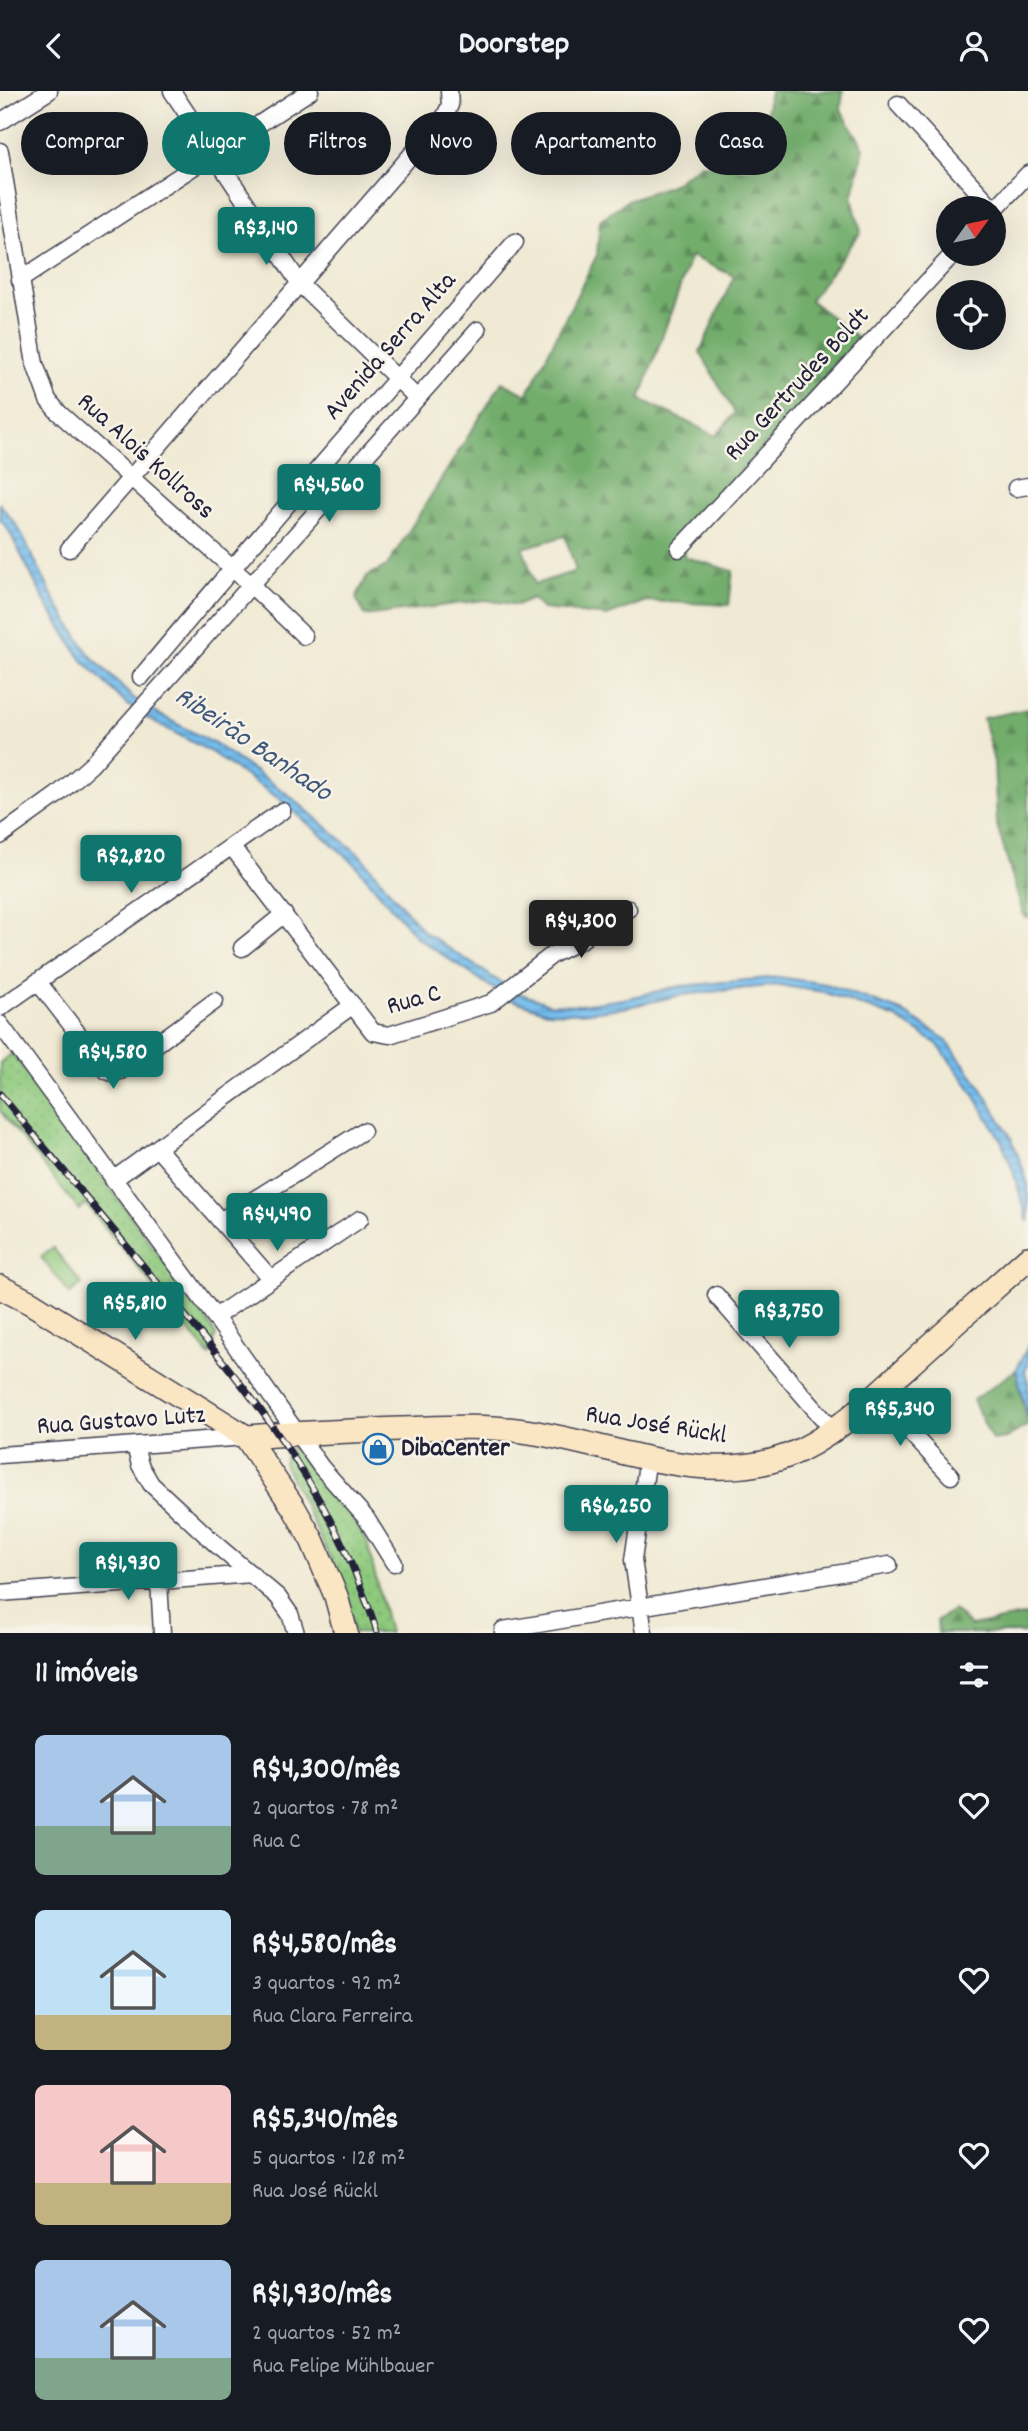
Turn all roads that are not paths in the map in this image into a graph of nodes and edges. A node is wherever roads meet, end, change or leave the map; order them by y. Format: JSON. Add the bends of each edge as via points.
{"nodes":[{"id":1,"x":48,"y":91,"type":"edge"},
{"id":2,"x":172,"y":91,"type":"edge"},
{"id":3,"x":310,"y":91,"type":"edge"},
{"id":4,"x":449,"y":93,"type":"edge"},
{"id":5,"x":898,"y":104,"type":"dead end"},
{"id":6,"x":185,"y":112,"type":"edge"},
{"id":7,"x":270,"y":117,"type":"edge"},
{"id":8,"x":0,"y":122,"type":"edge"},
{"id":9,"x":0,"y":151,"type":"edge"},
{"id":10,"x":1028,"y":174,"type":"edge"},
{"id":11,"x":180,"y":175,"type":"edge"},
{"id":12,"x":226,"y":175,"type":"edge"},
{"id":13,"x":981,"y":196,"type":"edge"},
{"id":14,"x":1006,"y":196,"type":"edge"},
{"id":15,"x":515,"y":241,"type":"dead end"},
{"id":16,"x":942,"y":266,"type":"edge"},
{"id":17,"x":20,"y":280,"type":"junction"},
{"id":18,"x":300,"y":284,"type":"junction"},
{"id":19,"x":478,"y":330,"type":"dead end"},
{"id":20,"x":398,"y":379,"type":"junction"},
{"id":21,"x":416,"y":397,"type":"junction"},
{"id":22,"x":130,"y":478,"type":"junction"},
{"id":23,"x":69,"y":549,"type":"dead end"},
{"id":24,"x":679,"y":549,"type":"dead end"},
{"id":25,"x":231,"y":567,"type":"junction"},
{"id":26,"x":252,"y":586,"type":"junction"},
{"id":27,"x":304,"y":636,"type":"dead end"},
{"id":28,"x":141,"y":677,"type":"dead end"},
{"id":29,"x":282,"y":811,"type":"dead end"},
{"id":30,"x":0,"y":836,"type":"edge"},
{"id":31,"x":232,"y":847,"type":"junction"},
{"id":32,"x":628,"y":909,"type":"dead end"},
{"id":33,"x":284,"y":914,"type":"junction"},
{"id":34,"x":242,"y":948,"type":"dead end"},
{"id":35,"x":38,"y":982,"type":"junction"},
{"id":36,"x":215,"y":1001,"type":"dead end"},
{"id":37,"x":353,"y":1005,"type":"junction"},
{"id":38,"x":0,"y":1008,"type":"edge"},
{"id":39,"x":0,"y":1024,"type":"edge"},
{"id":40,"x":363,"y":1131,"type":"dead end"},
{"id":41,"x":157,"y":1148,"type":"junction"},
{"id":42,"x":113,"y":1180,"type":"junction"},
{"id":43,"x":360,"y":1219,"type":"dead end"},
{"id":44,"x":220,"y":1221,"type":"junction"},
{"id":45,"x":1028,"y":1258,"type":"edge"},
{"id":46,"x":271,"y":1279,"type":"junction"},
{"id":47,"x":0,"y":1287,"type":"edge"},
{"id":48,"x":716,"y":1295,"type":"dead end"},
{"id":49,"x":215,"y":1317,"type":"junction"},
{"id":50,"x":875,"y":1395,"type":"junction"},
{"id":51,"x":833,"y":1430,"type":"junction"},
{"id":52,"x":297,"y":1432,"type":"junction"},
{"id":53,"x":246,"y":1437,"type":"junction"},
{"id":54,"x":135,"y":1446,"type":"junction"},
{"id":55,"x":0,"y":1455,"type":"edge"},
{"id":56,"x":648,"y":1457,"type":"junction"},
{"id":57,"x":951,"y":1476,"type":"dead end"},
{"id":58,"x":394,"y":1563,"type":"dead end"},
{"id":59,"x":889,"y":1565,"type":"dead end"},
{"id":60,"x":253,"y":1574,"type":"junction"},
{"id":61,"x":159,"y":1581,"type":"junction"},
{"id":62,"x":0,"y":1593,"type":"edge"},
{"id":63,"x":640,"y":1608,"type":"junction"},
{"id":64,"x":503,"y":1632,"type":"edge"},
{"id":65,"x":162,"y":1633,"type":"edge"},
{"id":66,"x":296,"y":1633,"type":"edge"},
{"id":67,"x":346,"y":1633,"type":"edge"},
{"id":68,"x":644,"y":1633,"type":"edge"}],
"edges":[{"from":1,"to":8,"type":"street"},
{"from":2,"to":6,"type":"street"},
{"from":3,"to":7,"type":"street"},
{"from":4,"to":18,"type":"street","via":[[445,116]]},
{"from":5,"to":13,"type":"street"},
{"from":9,"to":17,"type":"street","name":"Rua Alois Kollross"},
{"from":10,"to":14,"type":"street"},
{"from":11,"to":17,"type":"street"},
{"from":12,"to":18,"type":"street"},
{"from":15,"to":20,"type":"street","name":"Avenida Serra Alta"},
{"from":16,"to":24,"type":"street","name":"Rua Gertrudes Boldt"},
{"from":17,"to":22,"type":"street","name":"Rua Alois Kollross","via":[[35,364],[48,400]]},
{"from":18,"to":20,"type":"street"},
{"from":18,"to":22,"type":"street"},
{"from":19,"to":21,"type":"street","name":"Avenida Serra Alta"},
{"from":20,"to":21,"type":"street"},
{"from":20,"to":25,"type":"street","name":"Avenida Serra Alta"},
{"from":21,"to":26,"type":"street","name":"Avenida Serra Alta"},
{"from":22,"to":23,"type":"street"},
{"from":22,"to":25,"type":"street","name":"Rua Alois Kollross"},
{"from":25,"to":26,"type":"street","name":"Rua Alois Kollross"},
{"from":25,"to":28,"type":"street","name":"Avenida Serra Alta"},
{"from":26,"to":27,"type":"street","name":"Rua Alois Kollross"},
{"from":26,"to":30,"type":"street","name":"Avenida Serra Alta","via":[[77,778]]},
{"from":29,"to":31,"type":"street"},
{"from":31,"to":33,"type":"street","name":"Rua C"},
{"from":31,"to":35,"type":"street"},
{"from":32,"to":37,"type":"street","name":"Rua C","via":[[552,955],[484,1005],[389,1035],[373,1032]]},
{"from":33,"to":34,"type":"street"},
{"from":33,"to":37,"type":"street","name":"Rua C"},
{"from":35,"to":36,"type":"street","via":[[112,1073]]},
{"from":35,"to":38,"type":"street"},
{"from":37,"to":41,"type":"street"},
{"from":39,"to":42,"type":"street"},
{"from":40,"to":44,"type":"street"},
{"from":41,"to":42,"type":"street"},
{"from":41,"to":44,"type":"street"},
{"from":42,"to":49,"type":"street"},
{"from":43,"to":46,"type":"street"},
{"from":44,"to":46,"type":"street"},
{"from":45,"to":50,"type":"main road","name":"Rua José Rückl"},
{"from":46,"to":49,"type":"street"},
{"from":47,"to":53,"type":"main road"},
{"from":48,"to":51,"type":"street"},
{"from":49,"to":52,"type":"street"},
{"from":50,"to":51,"type":"main road","name":"Rua José Rückl"},
{"from":50,"to":57,"type":"street"},
{"from":51,"to":56,"type":"main road","name":"Rua José Rückl","via":[[788,1455],[745,1467],[700,1467]]},
{"from":52,"to":53,"type":"main road","name":"Rua José Rückl"},
{"from":52,"to":56,"type":"main road","name":"Rua José Rückl","via":[[515,1429]]},
{"from":52,"to":58,"type":"street","via":[[366,1518]]},
{"from":53,"to":54,"type":"street","name":"Rua Gustavo Lutz"},
{"from":53,"to":67,"type":"main road","via":[[312,1540]]},
{"from":54,"to":55,"type":"street","name":"Rua Gustavo Lutz"},
{"from":54,"to":60,"type":"street","via":[[151,1483]]},
{"from":56,"to":63,"type":"street","via":[[633,1560]]},
{"from":59,"to":63,"type":"street"},
{"from":60,"to":61,"type":"street"},
{"from":60,"to":66,"type":"street","via":[[284,1605]]},
{"from":61,"to":62,"type":"street"},
{"from":61,"to":65,"type":"street"},
{"from":63,"to":64,"type":"street"},
{"from":63,"to":68,"type":"street"}]}
